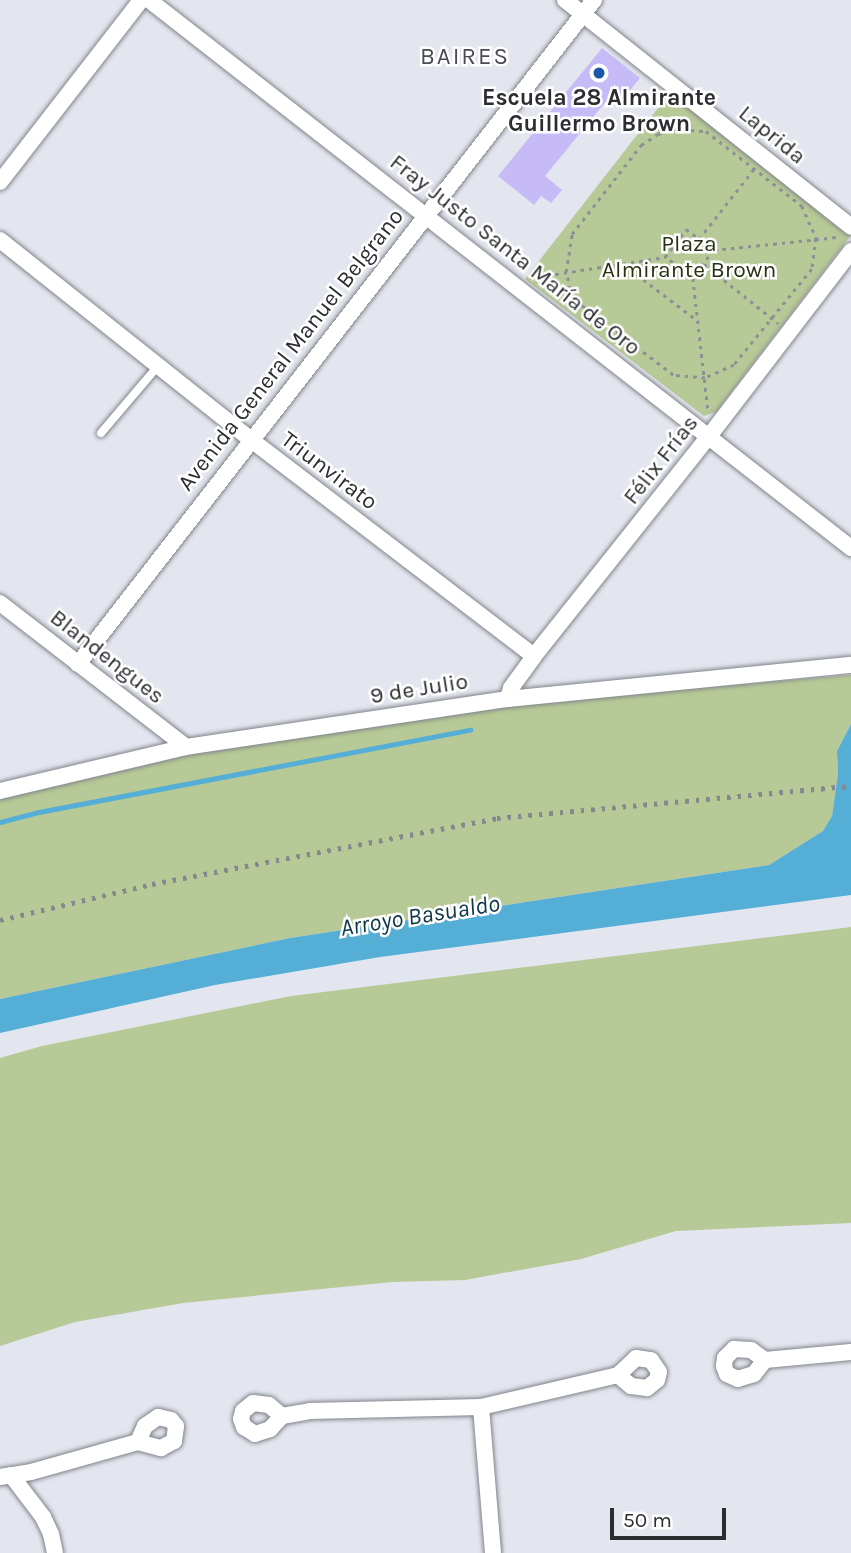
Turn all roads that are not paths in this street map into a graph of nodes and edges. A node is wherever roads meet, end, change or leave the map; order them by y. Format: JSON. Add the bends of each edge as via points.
{"nodes":[{"id":1,"x":141,"y":0,"type":"edge"},
{"id":2,"x":149,"y":0,"type":"edge"},
{"id":3,"x":565,"y":0,"type":"edge"},
{"id":4,"x":594,"y":0,"type":"edge"},
{"id":5,"x":583,"y":14,"type":"junction"},
{"id":6,"x":0,"y":183,"type":"edge"},
{"id":7,"x":426,"y":215,"type":"junction"},
{"id":8,"x":845,"y":232,"type":"edge"},
{"id":9,"x":0,"y":240,"type":"edge"},
{"id":10,"x":851,"y":251,"type":"edge"},
{"id":11,"x":158,"y":366,"type":"junction"},
{"id":12,"x":101,"y":433,"type":"dead end"},
{"id":13,"x":710,"y":435,"type":"junction"},
{"id":14,"x":250,"y":439,"type":"junction"},
{"id":15,"x":851,"y":548,"type":"edge"},
{"id":16,"x":0,"y":603,"type":"edge"},
{"id":17,"x":534,"y":656,"type":"junction"},
{"id":18,"x":78,"y":664,"type":"junction"},
{"id":19,"x":851,"y":665,"type":"edge"},
{"id":20,"x":508,"y":699,"type":"junction"},
{"id":21,"x":186,"y":747,"type":"junction"},
{"id":22,"x":0,"y":792,"type":"edge"},
{"id":23,"x":851,"y":1352,"type":"edge"},
{"id":24,"x":765,"y":1360,"type":"dead end"},
{"id":25,"x":618,"y":1375,"type":"dead end"},
{"id":26,"x":481,"y":1407,"type":"junction"},
{"id":27,"x":282,"y":1416,"type":"dead end"},
{"id":28,"x":138,"y":1442,"type":"dead end"},
{"id":29,"x":5,"y":1476,"type":"edge"},
{"id":30,"x":55,"y":1553,"type":"edge"},
{"id":31,"x":493,"y":1553,"type":"edge"}],
"edges":[{"from":1,"to":6,"type":"street"},
{"from":2,"to":7,"type":"street","name":"Fray Justo Santa María de Oro"},
{"from":3,"to":5,"type":"street","name":"Laprida"},
{"from":4,"to":5,"type":"street","name":"Avenida General Manuel Belgrano"},
{"from":5,"to":7,"type":"street","name":"Avenida General Manuel Belgrano"},
{"from":5,"to":8,"type":"street","name":"Laprida"},
{"from":7,"to":13,"type":"street","name":"Fray Justo Santa María de Oro"},
{"from":7,"to":14,"type":"street","name":"Avenida General Manuel Belgrano"},
{"from":9,"to":11,"type":"street","name":"Triunvirato"},
{"from":10,"to":13,"type":"street","name":"Félix Frías"},
{"from":11,"to":12,"type":"lane"},
{"from":11,"to":14,"type":"street","name":"Triunvirato"},
{"from":13,"to":15,"type":"street","name":"Fray Justo Santa María de Oro"},
{"from":13,"to":17,"type":"street","name":"Félix Frías"},
{"from":14,"to":17,"type":"street","name":"Triunvirato"},
{"from":14,"to":18,"type":"street","name":"Avenida General Manuel Belgrano"},
{"from":16,"to":18,"type":"street","name":"Blandengues"},
{"from":17,"to":20,"type":"street","name":"Félix Frías"},
{"from":18,"to":21,"type":"street","name":"Blandengues"},
{"from":19,"to":20,"type":"street","name":"9 de Julio"},
{"from":20,"to":21,"type":"street","name":"9 de Julio"},
{"from":21,"to":22,"type":"street","name":"9 de Julio"},
{"from":23,"to":24,"type":"street"},
{"from":25,"to":26,"type":"street"},
{"from":26,"to":27,"type":"street","via":[[335,1409]]},
{"from":26,"to":31,"type":"street"},
{"from":28,"to":29,"type":"street"},
{"from":29,"to":30,"type":"street","via":[[43,1517]]}]}
